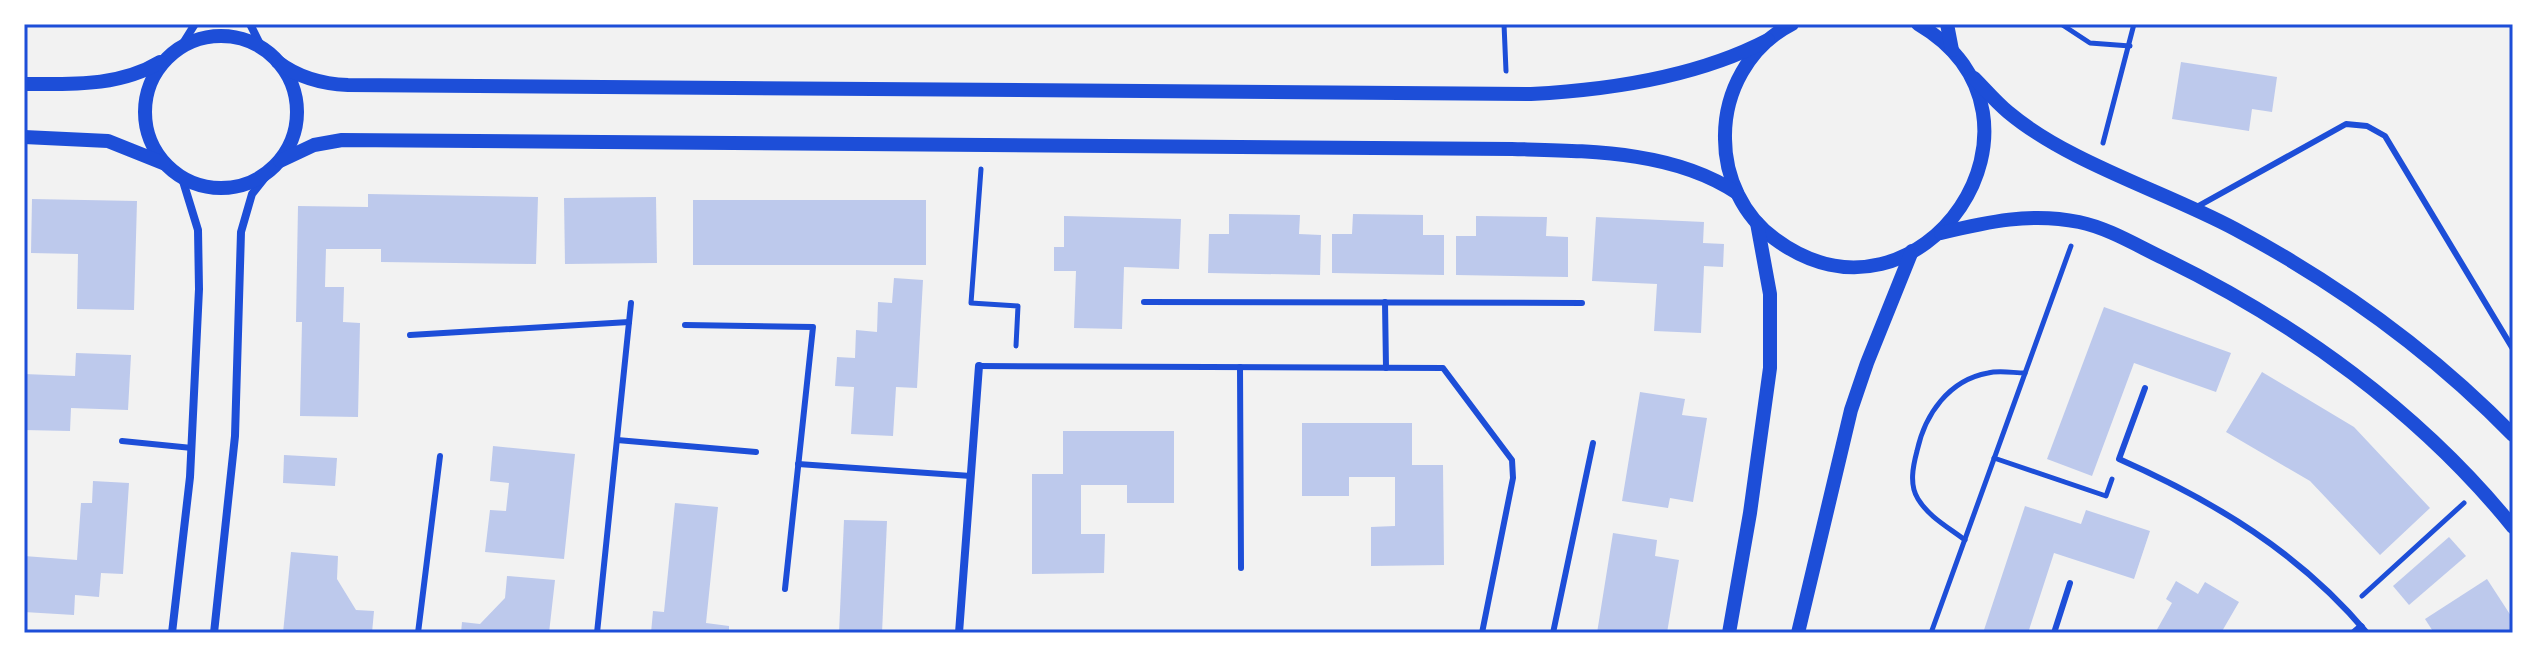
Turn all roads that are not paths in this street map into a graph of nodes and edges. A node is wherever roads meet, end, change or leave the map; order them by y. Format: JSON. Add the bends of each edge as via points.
{"nodes":[{"id":1,"x":195,"y":24,"type":"edge"},
{"id":2,"x":250,"y":24,"type":"edge"},
{"id":3,"x":1918,"y":24,"type":"edge"},
{"id":4,"x":1947,"y":24,"type":"edge"},
{"id":5,"x":1788,"y":25,"type":"edge"},
{"id":6,"x":1768,"y":40,"type":"junction"},
{"id":7,"x":1952,"y":51,"type":"junction"},
{"id":8,"x":175,"y":52,"type":"junction"},
{"id":9,"x":274,"y":58,"type":"junction"},
{"id":10,"x":1964,"y":67,"type":"junction"},
{"id":11,"x":24,"y":84,"type":"edge"},
{"id":12,"x":24,"y":137,"type":"edge"},
{"id":13,"x":163,"y":163,"type":"junction"},
{"id":14,"x":276,"y":166,"type":"junction"},
{"id":15,"x":182,"y":178,"type":"junction"},
{"id":16,"x":1737,"y":193,"type":"junction"},
{"id":17,"x":2193,"y":209,"type":"junction"},
{"id":18,"x":1757,"y":222,"type":"junction"},
{"id":19,"x":1940,"y":234,"type":"junction"},
{"id":20,"x":1912,"y":251,"type":"junction"},
{"id":21,"x":24,"y":300,"type":"edge"},
{"id":22,"x":1144,"y":302,"type":"dead end"},
{"id":23,"x":1385,"y":302,"type":"junction"},
{"id":24,"x":631,"y":303,"type":"dead end"},
{"id":25,"x":1582,"y":303,"type":"dead end"},
{"id":26,"x":629,"y":322,"type":"junction"},
{"id":27,"x":685,"y":325,"type":"dead end"},
{"id":28,"x":410,"y":335,"type":"dead end"},
{"id":29,"x":2513,"y":349,"type":"edge"},
{"id":30,"x":24,"y":359,"type":"edge"},
{"id":31,"x":979,"y":366,"type":"joint"},
{"id":32,"x":1240,"y":367,"type":"junction"},
{"id":33,"x":1386,"y":368,"type":"junction"},
{"id":34,"x":2145,"y":388,"type":"dead end"},
{"id":35,"x":2513,"y":435,"type":"edge"},
{"id":36,"x":617,"y":440,"type":"junction"},
{"id":37,"x":122,"y":441,"type":"dead end"},
{"id":38,"x":1593,"y":443,"type":"dead end"},
{"id":39,"x":192,"y":448,"type":"junction"},
{"id":40,"x":756,"y":452,"type":"dead end"},
{"id":41,"x":440,"y":456,"type":"dead end"},
{"id":42,"x":798,"y":464,"type":"junction"},
{"id":43,"x":971,"y":476,"type":"junction"},
{"id":44,"x":2513,"y":527,"type":"edge"},
{"id":45,"x":1241,"y":568,"type":"dead end"},
{"id":46,"x":2070,"y":583,"type":"dead end"},
{"id":47,"x":785,"y":589,"type":"dead end"},
{"id":48,"x":2361,"y":631,"type":"edge"},
{"id":49,"x":172,"y":633,"type":"edge"},
{"id":50,"x":214,"y":633,"type":"edge"},
{"id":51,"x":418,"y":633,"type":"edge"},
{"id":52,"x":597,"y":633,"type":"edge"},
{"id":53,"x":959,"y":633,"type":"edge"},
{"id":54,"x":1482,"y":633,"type":"edge"},
{"id":55,"x":1553,"y":633,"type":"edge"},
{"id":56,"x":1729,"y":633,"type":"edge"},
{"id":57,"x":1798,"y":633,"type":"edge"},
{"id":58,"x":2054,"y":633,"type":"edge"}],
"edges":[{"from":1,"to":8,"type":"street"},
{"from":2,"to":9,"type":"street"},
{"from":3,"to":7,"type":"street"},
{"from":4,"to":7,"type":"street"},
{"from":5,"to":6,"type":"street"},
{"from":6,"to":9,"type":"street","via":[[1647,79],[1507,95],[348,85],[312,80]]},
{"from":6,"to":16,"type":"street","via":[[1743,71],[1728,107],[1725,147]]},
{"from":7,"to":10,"type":"street"},
{"from":8,"to":9,"type":"street","via":[[203,38],[227,37],[249,42]]},
{"from":8,"to":11,"type":"street","via":[[146,70],[117,79]]},
{"from":8,"to":13,"type":"street","via":[[155,73],[145,107],[147,131]]},
{"from":9,"to":14,"type":"street","via":[[291,83],[297,118]]},
{"from":10,"to":17,"type":"street","via":[[1999,104],[2052,142]]},
{"from":10,"to":19,"type":"street","via":[[1981,106],[1984,146],[1975,185]]},
{"from":12,"to":13,"type":"street","via":[[108,141]]},
{"from":13,"to":15,"type":"street"},
{"from":14,"to":15,"type":"street","via":[[250,183],[227,189]]},
{"from":14,"to":16,"type":"street","via":[[314,145],[342,140],[1559,150],[1666,163],[1716,178]]},
{"from":14,"to":50,"type":"street","via":[[252,194],[241,232],[235,436]]},
{"from":15,"to":39,"type":"street","via":[[199,237]]},
{"from":16,"to":18,"type":"street"},
{"from":17,"to":29,"type":"lane","via":[[2346,124],[2367,126],[2385,136]]},
{"from":17,"to":35,"type":"street","via":[[2363,306],[2422,350]]},
{"from":18,"to":20,"type":"street","via":[[1787,248],[1824,262],[1864,266]]},
{"from":18,"to":56,"type":"street","via":[[1770,294],[1771,356]]},
{"from":19,"to":20,"type":"street"},
{"from":19,"to":44,"type":"street","via":[[2024,217],[2080,222],[2177,265],[2350,371],[2403,414]]},
{"from":20,"to":57,"type":"street","via":[[1855,398]]},
{"from":21,"to":30,"type":"lane"},
{"from":22,"to":23,"type":"lane"},
{"from":23,"to":25,"type":"lane"},
{"from":23,"to":33,"type":"lane"},
{"from":24,"to":26,"type":"lane"},
{"from":26,"to":28,"type":"lane"},
{"from":26,"to":36,"type":"lane"},
{"from":27,"to":42,"type":"lane","via":[[813,327]]},
{"from":31,"to":32,"type":"lane"},
{"from":31,"to":43,"type":"street"},
{"from":32,"to":33,"type":"lane"},
{"from":32,"to":45,"type":"lane"},
{"from":33,"to":54,"type":"lane","via":[[1443,368],[1512,460],[1513,478]]},
{"from":34,"to":48,"type":"lane","via":[[2119,459],[2251,528],[2346,610]]},
{"from":36,"to":40,"type":"lane"},
{"from":36,"to":52,"type":"lane"},
{"from":37,"to":39,"type":"lane"},
{"from":38,"to":55,"type":"lane"},
{"from":39,"to":49,"type":"street"},
{"from":41,"to":51,"type":"lane"},
{"from":42,"to":43,"type":"lane"},
{"from":42,"to":47,"type":"lane"},
{"from":43,"to":53,"type":"street"},
{"from":46,"to":58,"type":"lane"}]}
